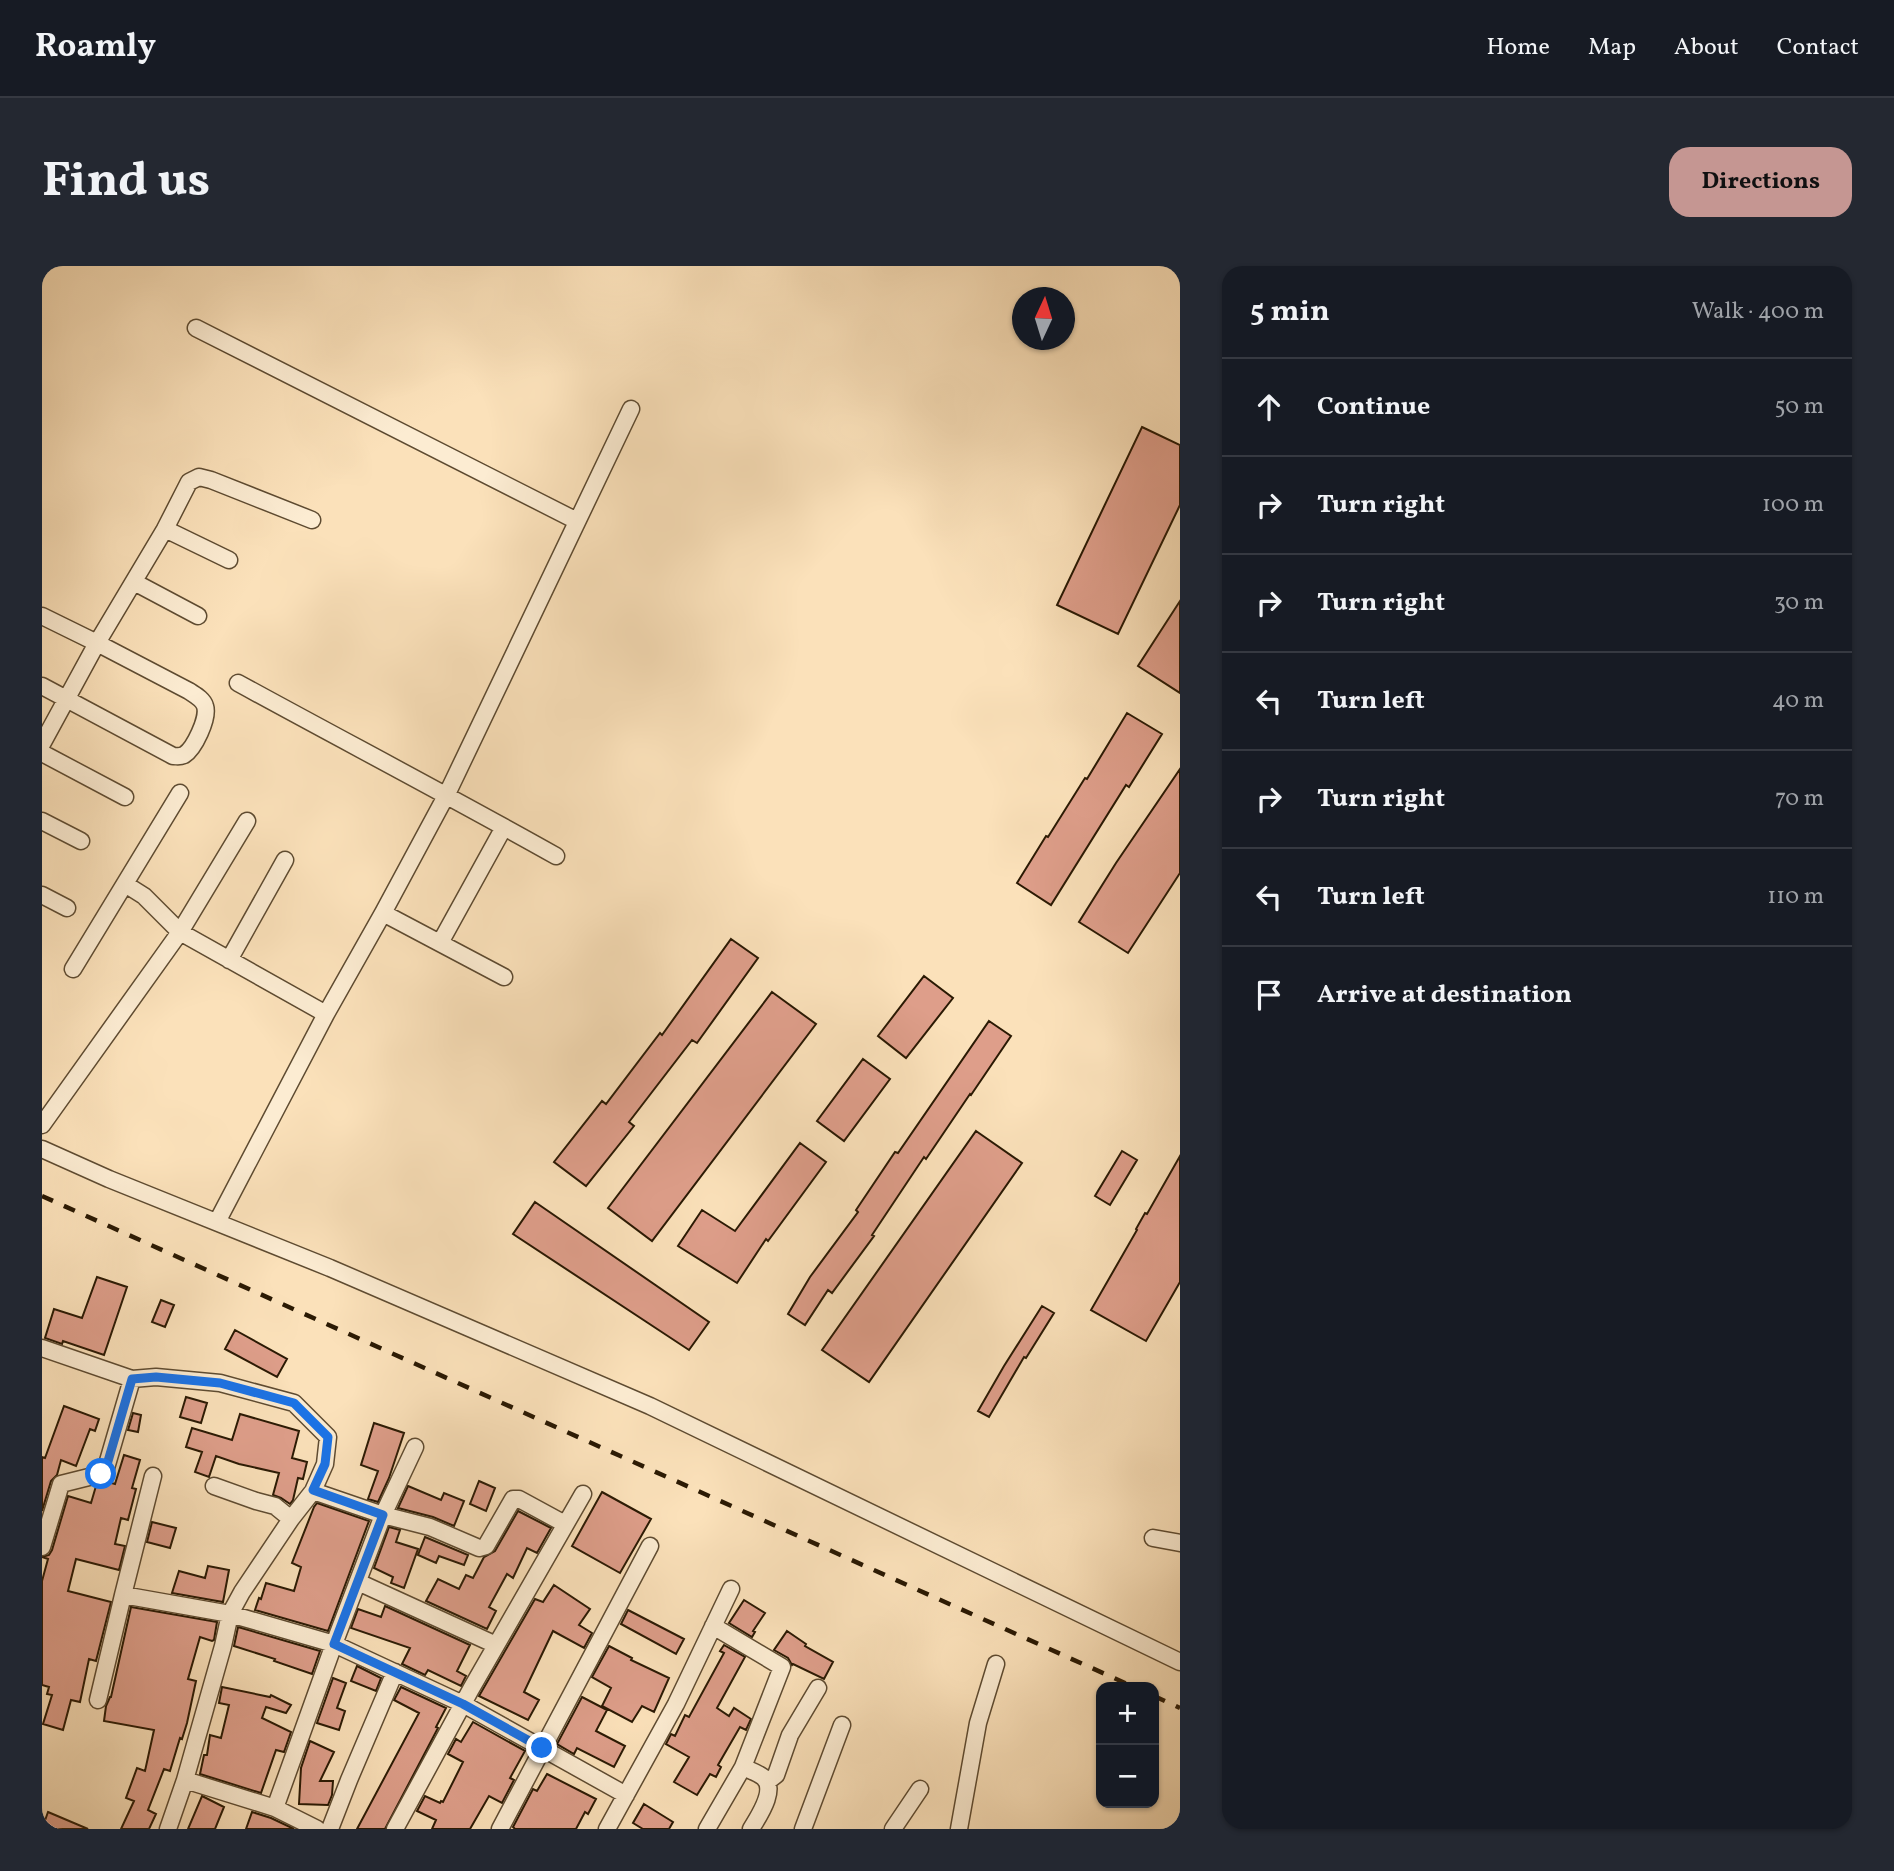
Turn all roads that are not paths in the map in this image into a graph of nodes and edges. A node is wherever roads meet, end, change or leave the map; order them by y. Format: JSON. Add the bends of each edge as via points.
{"nodes":[{"id":1,"x":196,"y":328,"type":"dead end"},
{"id":2,"x":631,"y":409,"type":"dead end"},
{"id":3,"x":312,"y":520,"type":"dead end"},
{"id":4,"x":577,"y":521,"type":"junction"},
{"id":5,"x":165,"y":529,"type":"junction"},
{"id":6,"x":229,"y":560,"type":"dead end"},
{"id":7,"x":134,"y":582,"type":"junction"},
{"id":8,"x":42,"y":616,"type":"edge"},
{"id":9,"x":198,"y":616,"type":"dead end"},
{"id":10,"x":97,"y":643,"type":"junction"},
{"id":11,"x":238,"y":682,"type":"dead end"},
{"id":12,"x":42,"y":686,"type":"edge"},
{"id":13,"x":66,"y":699,"type":"junction"},
{"id":14,"x":42,"y":744,"type":"edge"},
{"id":15,"x":42,"y":753,"type":"edge"},
{"id":16,"x":180,"y":793,"type":"dead end"},
{"id":17,"x":447,"y":794,"type":"junction"},
{"id":18,"x":125,"y":797,"type":"dead end"},
{"id":19,"x":42,"y":821,"type":"edge"},
{"id":20,"x":247,"y":821,"type":"dead end"},
{"id":21,"x":504,"y":827,"type":"junction"},
{"id":22,"x":81,"y":841,"type":"dead end"},
{"id":23,"x":556,"y":856,"type":"dead end"},
{"id":24,"x":285,"y":860,"type":"dead end"},
{"id":25,"x":125,"y":884,"type":"junction"},
{"id":26,"x":42,"y":895,"type":"edge"},
{"id":27,"x":67,"y":908,"type":"dead end"},
{"id":28,"x":383,"y":913,"type":"junction"},
{"id":29,"x":180,"y":932,"type":"junction"},
{"id":30,"x":440,"y":943,"type":"junction"},
{"id":31,"x":229,"y":960,"type":"junction"},
{"id":32,"x":73,"y":969,"type":"dead end"},
{"id":33,"x":504,"y":977,"type":"dead end"},
{"id":34,"x":326,"y":1014,"type":"junction"},
{"id":35,"x":42,"y":1125,"type":"edge"},
{"id":36,"x":42,"y":1149,"type":"edge"},
{"id":37,"x":217,"y":1222,"type":"junction"},
{"id":38,"x":42,"y":1348,"type":"edge"},
{"id":39,"x":132,"y":1379,"type":"junction"},
{"id":40,"x":415,"y":1447,"type":"dead end"},
{"id":41,"x":153,"y":1476,"type":"dead end"},
{"id":42,"x":214,"y":1486,"type":"dead end"},
{"id":43,"x":313,"y":1490,"type":"junction"},
{"id":44,"x":583,"y":1494,"type":"dead end"},
{"id":45,"x":383,"y":1515,"type":"junction"},
{"id":46,"x":291,"y":1519,"type":"junction"},
{"id":47,"x":565,"y":1524,"type":"junction"},
{"id":48,"x":1153,"y":1538,"type":"dead end"},
{"id":49,"x":1180,"y":1543,"type":"edge"},
{"id":50,"x":650,"y":1546,"type":"dead end"},
{"id":51,"x":42,"y":1547,"type":"edge"},
{"id":52,"x":358,"y":1582,"type":"junction"},
{"id":53,"x":731,"y":1589,"type":"dead end"},
{"id":54,"x":122,"y":1595,"type":"junction"},
{"id":55,"x":230,"y":1614,"type":"junction"},
{"id":56,"x":713,"y":1626,"type":"junction"},
{"id":57,"x":334,"y":1644,"type":"junction"},
{"id":58,"x":496,"y":1646,"type":"junction"},
{"id":59,"x":1180,"y":1662,"type":"edge"},
{"id":60,"x":996,"y":1664,"type":"dead end"},
{"id":61,"x":395,"y":1672,"type":"junction"},
{"id":62,"x":818,"y":1688,"type":"dead end"},
{"id":63,"x":98,"y":1700,"type":"dead end"},
{"id":64,"x":463,"y":1704,"type":"junction"},
{"id":65,"x":842,"y":1725,"type":"dead end"},
{"id":66,"x":542,"y":1748,"type":"junction"},
{"id":67,"x":743,"y":1766,"type":"junction"},
{"id":68,"x":185,"y":1780,"type":"junction"},
{"id":69,"x":767,"y":1782,"type":"junction"},
{"id":70,"x":920,"y":1789,"type":"dead end"},
{"id":71,"x":626,"y":1795,"type":"junction"},
{"id":72,"x":275,"y":1808,"type":"junction"},
{"id":73,"x":167,"y":1829,"type":"edge"},
{"id":74,"x":317,"y":1829,"type":"edge"},
{"id":75,"x":331,"y":1829,"type":"edge"},
{"id":76,"x":395,"y":1829,"type":"edge"},
{"id":77,"x":500,"y":1829,"type":"edge"},
{"id":78,"x":607,"y":1829,"type":"edge"},
{"id":79,"x":707,"y":1829,"type":"edge"},
{"id":80,"x":751,"y":1829,"type":"edge"},
{"id":81,"x":803,"y":1829,"type":"edge"},
{"id":82,"x":893,"y":1829,"type":"edge"},
{"id":83,"x":959,"y":1829,"type":"edge"}],
"edges":[{"from":1,"to":4,"type":"street"},
{"from":2,"to":4,"type":"street"},
{"from":3,"to":5,"type":"street","via":[[199,477],[189,482]]},
{"from":4,"to":17,"type":"street"},
{"from":5,"to":6,"type":"street"},
{"from":5,"to":7,"type":"street"},
{"from":7,"to":9,"type":"street"},
{"from":7,"to":10,"type":"street"},
{"from":8,"to":10,"type":"street"},
{"from":10,"to":13,"type":"street"},
{"from":10,"to":13,"type":"street","via":[[203,701],[205,724],[186,754],[173,756]]},
{"from":11,"to":17,"type":"street"},
{"from":12,"to":13,"type":"street"},
{"from":13,"to":14,"type":"street"},
{"from":15,"to":18,"type":"street"},
{"from":16,"to":25,"type":"street"},
{"from":17,"to":21,"type":"street"},
{"from":17,"to":28,"type":"street"},
{"from":19,"to":22,"type":"street"},
{"from":20,"to":29,"type":"street"},
{"from":21,"to":23,"type":"street"},
{"from":21,"to":30,"type":"street"},
{"from":24,"to":31,"type":"street"},
{"from":25,"to":29,"type":"street"},
{"from":25,"to":32,"type":"street"},
{"from":26,"to":27,"type":"street"},
{"from":28,"to":30,"type":"street"},
{"from":28,"to":34,"type":"street"},
{"from":29,"to":31,"type":"street"},
{"from":29,"to":35,"type":"street"},
{"from":30,"to":33,"type":"street"},
{"from":31,"to":34,"type":"street"},
{"from":34,"to":37,"type":"street"},
{"from":36,"to":37,"type":"street"},
{"from":37,"to":59,"type":"street","via":[[650,1406]]},
{"from":38,"to":39,"type":"street"},
{"from":39,"to":43,"type":"street","via":[[220,1383],[294,1403],[328,1437],[325,1464]]},
{"from":39,"to":51,"type":"street","via":[[106,1468],[101,1474],[61,1484]]},
{"from":40,"to":45,"type":"street"},
{"from":41,"to":54,"type":"street"},
{"from":42,"to":46,"type":"street","via":[[275,1506]]},
{"from":43,"to":45,"type":"street"},
{"from":43,"to":46,"type":"street"},
{"from":44,"to":47,"type":"street"},
{"from":45,"to":47,"type":"street","via":[[430,1527],[479,1548],[486,1546],[513,1499]]},
{"from":45,"to":52,"type":"street"},
{"from":46,"to":55,"type":"street"},
{"from":47,"to":58,"type":"street"},
{"from":48,"to":49,"type":"street"},
{"from":50,"to":66,"type":"street"},
{"from":52,"to":57,"type":"street"},
{"from":52,"to":58,"type":"street"},
{"from":53,"to":56,"type":"street"},
{"from":54,"to":55,"type":"street"},
{"from":54,"to":63,"type":"street"},
{"from":55,"to":57,"type":"street"},
{"from":55,"to":68,"type":"street"},
{"from":56,"to":67,"type":"street","via":[[782,1667]]},
{"from":56,"to":71,"type":"street"},
{"from":57,"to":61,"type":"street"},
{"from":57,"to":72,"type":"street"},
{"from":58,"to":64,"type":"street"},
{"from":60,"to":83,"type":"street","via":[[978,1723]]},
{"from":61,"to":64,"type":"street"},
{"from":61,"to":75,"type":"street"},
{"from":62,"to":69,"type":"street","via":[[790,1735],[776,1775]]},
{"from":64,"to":66,"type":"street"},
{"from":64,"to":76,"type":"street"},
{"from":65,"to":81,"type":"street"},
{"from":66,"to":71,"type":"street"},
{"from":66,"to":77,"type":"street"},
{"from":67,"to":69,"type":"street"},
{"from":67,"to":79,"type":"street"},
{"from":68,"to":72,"type":"street"},
{"from":68,"to":73,"type":"street"},
{"from":69,"to":80,"type":"street","via":[[768,1796]]},
{"from":70,"to":82,"type":"street"},
{"from":71,"to":78,"type":"street"},
{"from":72,"to":74,"type":"street"}]}
